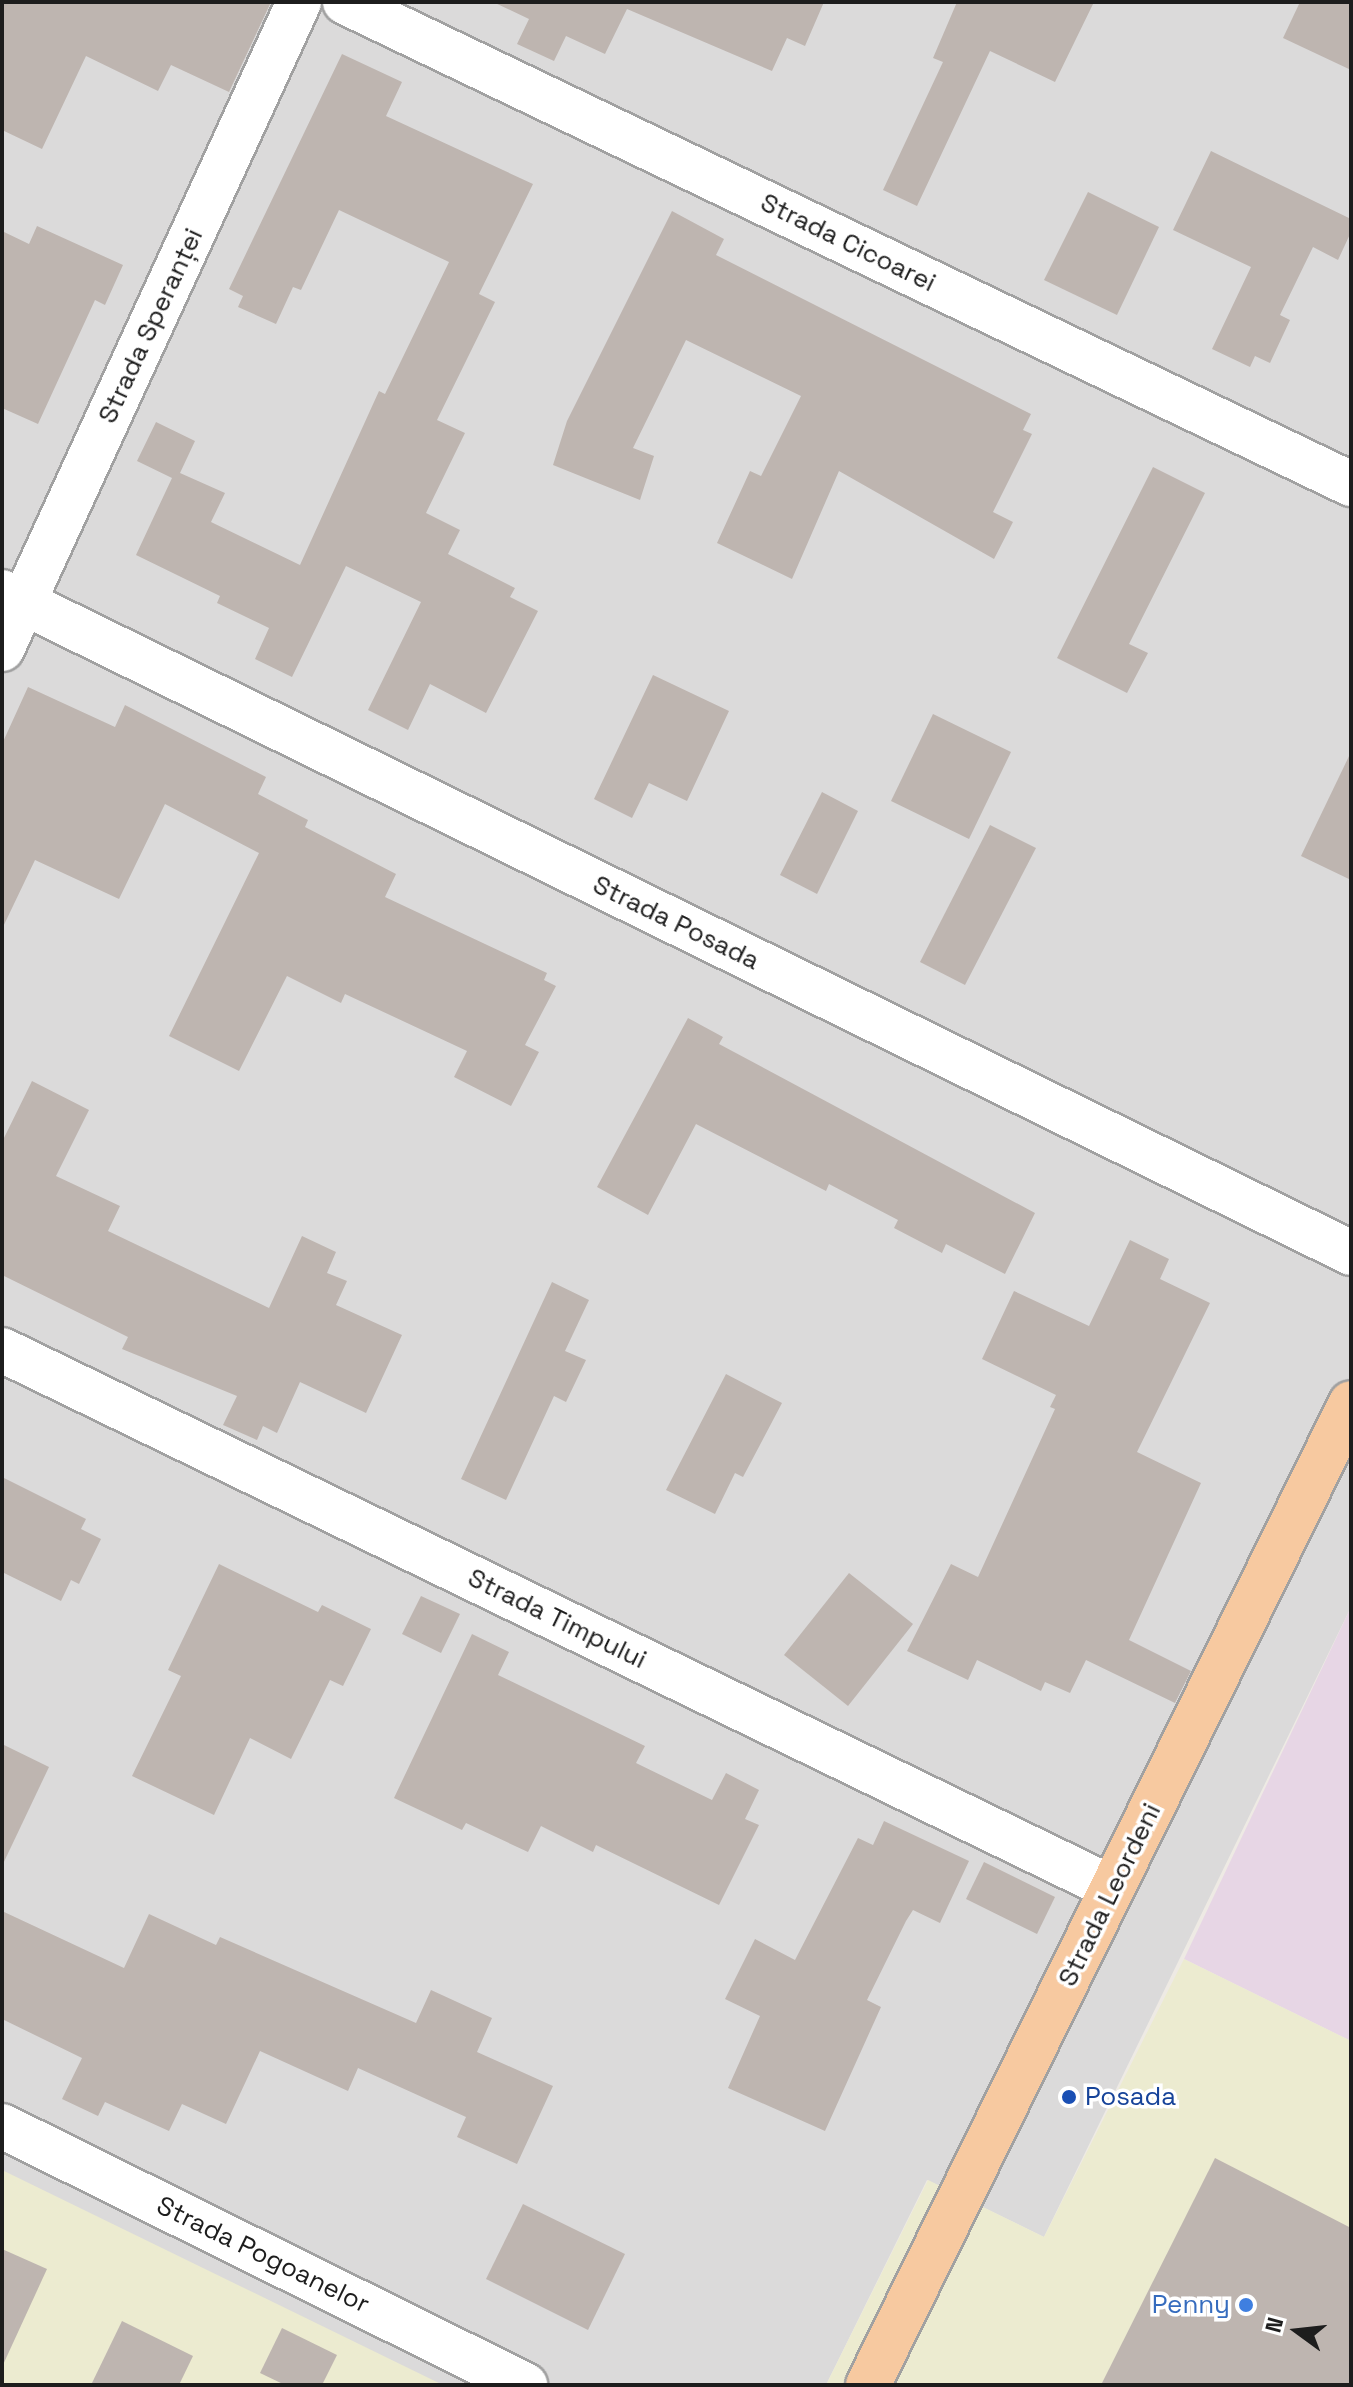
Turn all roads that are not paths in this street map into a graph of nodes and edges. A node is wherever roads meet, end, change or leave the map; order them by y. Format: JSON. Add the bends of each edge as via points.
{"nodes":[{"id":1,"x":299,"y":2,"type":"edge"},
{"id":2,"x":345,"y":2,"type":"edge"},
{"id":3,"x":1351,"y":484,"type":"edge"},
{"id":4,"x":13,"y":598,"type":"edge"},
{"id":5,"x":2,"y":649,"type":"edge"},
{"id":6,"x":1351,"y":1253,"type":"edge"},
{"id":7,"x":2,"y":1350,"type":"edge"},
{"id":8,"x":1351,"y":1403,"type":"edge"},
{"id":9,"x":1112,"y":1888,"type":"junction"},
{"id":10,"x":2,"y":2126,"type":"edge"},
{"id":11,"x":525,"y":2385,"type":"edge"},
{"id":12,"x":868,"y":2385,"type":"edge"}],
"edges":[{"from":1,"to":4,"type":"street","name":"Strada Speranței"},
{"from":2,"to":3,"type":"street","name":"Strada Cicoarei"},
{"from":4,"to":5,"type":"street","name":"Strada Speranței"},
{"from":4,"to":6,"type":"street","name":"Strada Posada"},
{"from":7,"to":9,"type":"street","name":"Strada Timpului"},
{"from":8,"to":9,"type":"main road","name":"Strada Leordeni"},
{"from":9,"to":12,"type":"main road","name":"Strada Leordeni"},
{"from":10,"to":11,"type":"street","name":"Strada Pogoanelor"}]}
